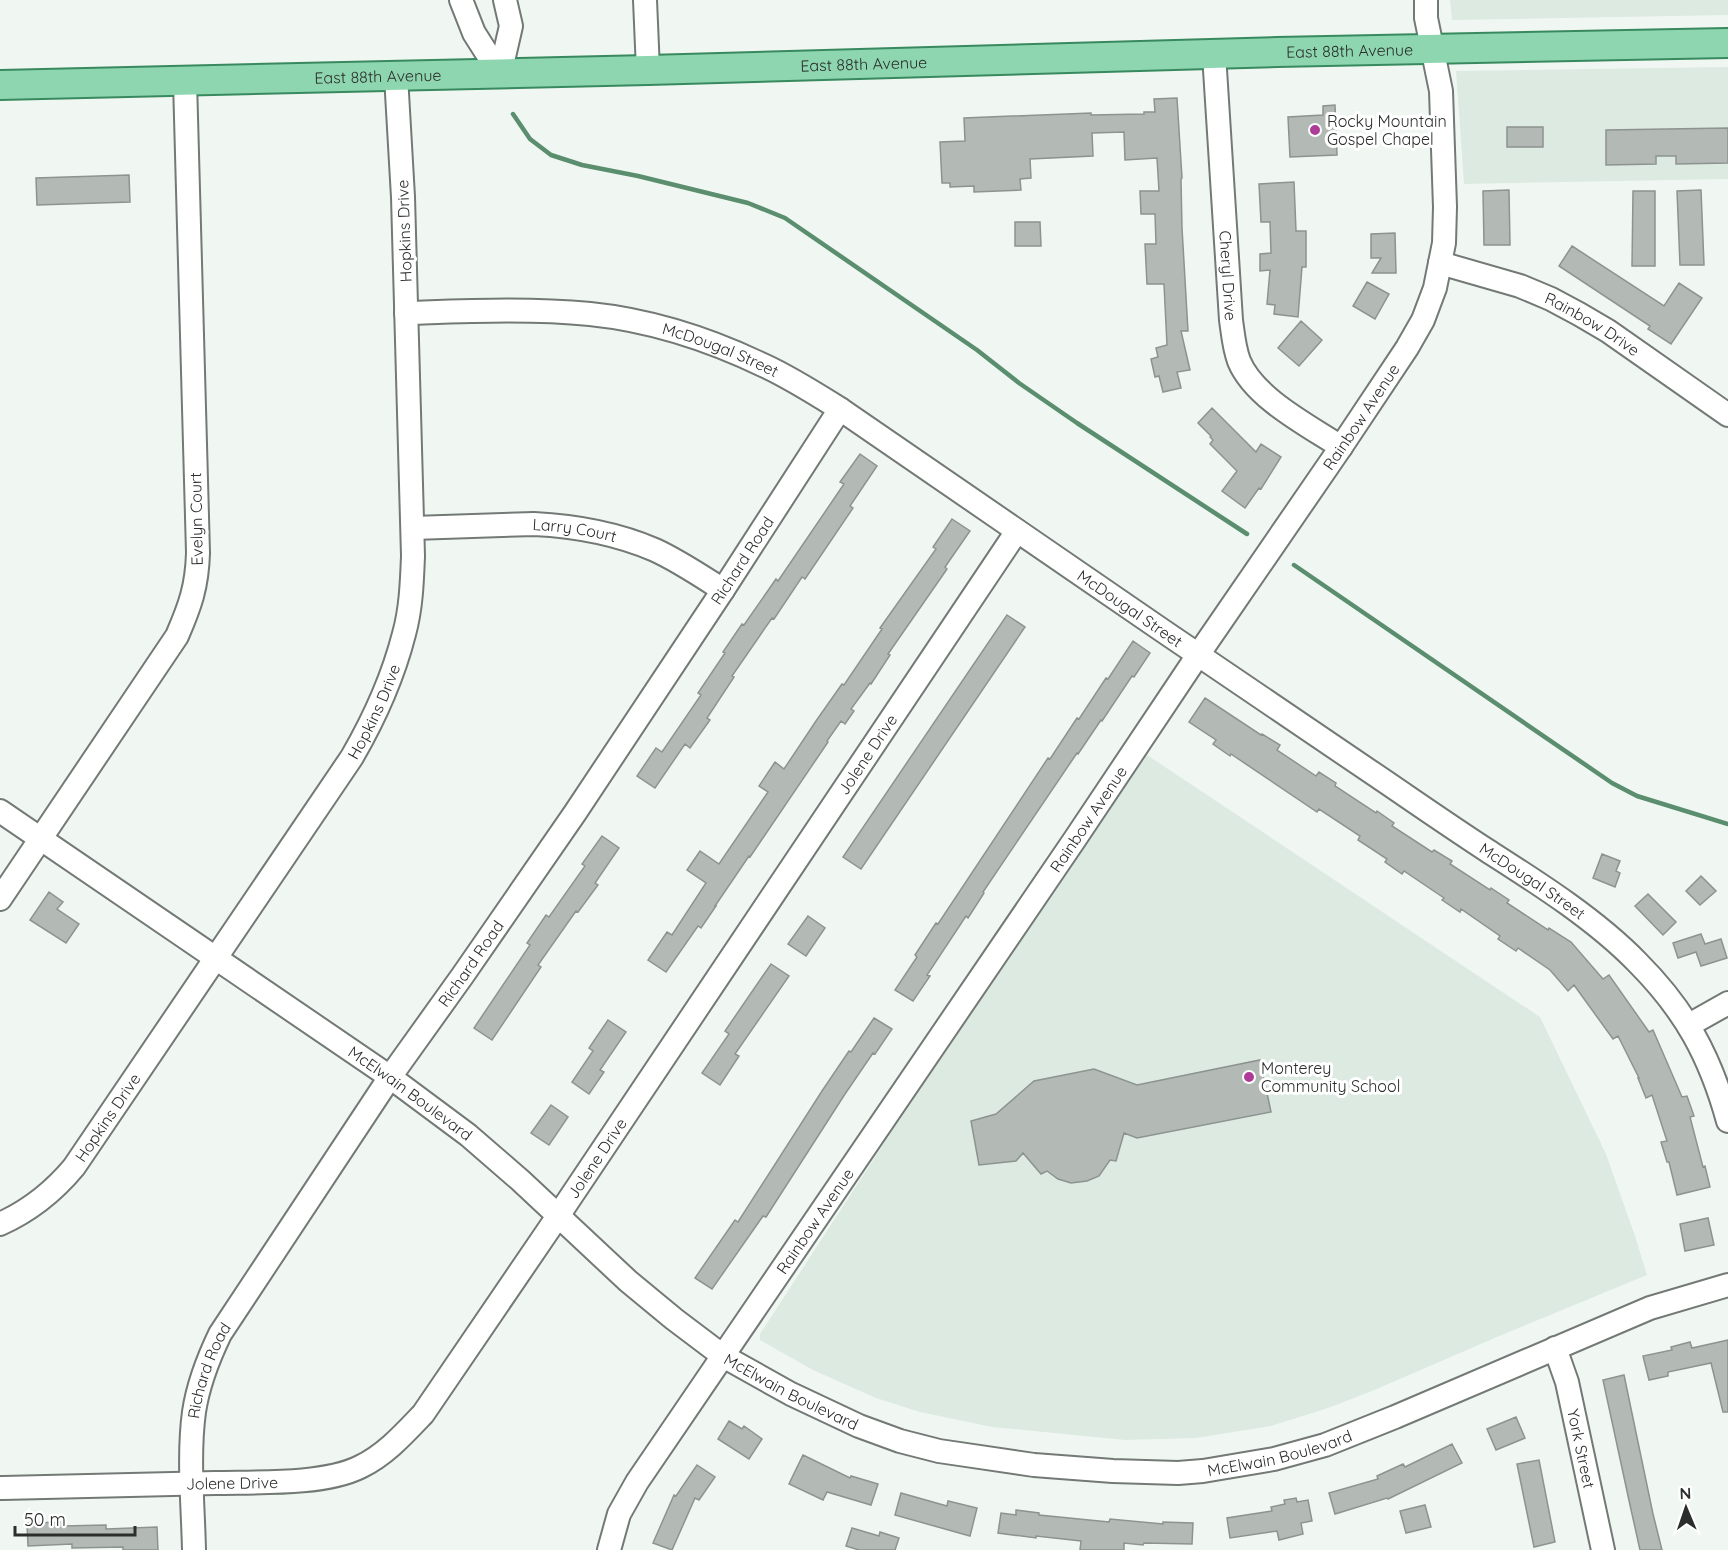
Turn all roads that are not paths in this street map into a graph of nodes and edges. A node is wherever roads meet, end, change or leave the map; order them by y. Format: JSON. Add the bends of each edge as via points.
{"nodes":[{"id":1,"x":461,"y":0,"type":"edge"},
{"id":2,"x":505,"y":0,"type":"edge"},
{"id":3,"x":645,"y":0,"type":"edge"},
{"id":4,"x":1426,"y":0,"type":"edge"},
{"id":5,"x":1728,"y":43,"type":"edge"},
{"id":6,"x":1433,"y":49,"type":"junction"},
{"id":7,"x":1214,"y":54,"type":"junction"},
{"id":8,"x":648,"y":70,"type":"junction"},
{"id":9,"x":500,"y":74,"type":"junction"},
{"id":10,"x":396,"y":76,"type":"junction"},
{"id":11,"x":185,"y":81,"type":"junction"},
{"id":12,"x":0,"y":85,"type":"edge"},
{"id":13,"x":1440,"y":263,"type":"junction"},
{"id":14,"x":406,"y":313,"type":"junction"},
{"id":15,"x":840,"y":409,"type":"junction"},
{"id":16,"x":1728,"y":415,"type":"edge"},
{"id":17,"x":1341,"y":447,"type":"junction"},
{"id":18,"x":414,"y":528,"type":"junction"},
{"id":19,"x":1017,"y":531,"type":"junction"},
{"id":20,"x":723,"y":590,"type":"junction"},
{"id":21,"x":1198,"y":655,"type":"junction"},
{"id":22,"x":0,"y":811,"type":"edge"},
{"id":23,"x":41,"y":838,"type":"junction"},
{"id":24,"x":0,"y":899,"type":"edge"},
{"id":25,"x":215,"y":959,"type":"junction"},
{"id":26,"x":1728,"y":1003,"type":"edge"},
{"id":27,"x":1689,"y":1025,"type":"junction"},
{"id":28,"x":390,"y":1077,"type":"junction"},
{"id":29,"x":1728,"y":1121,"type":"edge"},
{"id":30,"x":558,"y":1216,"type":"junction"},
{"id":31,"x":0,"y":1224,"type":"edge"},
{"id":32,"x":1728,"y":1285,"type":"edge"},
{"id":33,"x":1556,"y":1348,"type":"junction"},
{"id":34,"x":723,"y":1356,"type":"junction"},
{"id":35,"x":192,"y":1483,"type":"junction"},
{"id":36,"x":0,"y":1488,"type":"edge"},
{"id":37,"x":194,"y":1550,"type":"edge"},
{"id":38,"x":609,"y":1550,"type":"edge"},
{"id":39,"x":1603,"y":1550,"type":"edge"}],
"edges":[{"from":1,"to":9,"type":"street","via":[[474,33]]},
{"from":2,"to":9,"type":"street","via":[[511,26]]},
{"from":3,"to":8,"type":"street"},
{"from":4,"to":6,"type":"street"},
{"from":5,"to":6,"type":"main road","name":"East 88th Avenue"},
{"from":6,"to":7,"type":"main road","name":"East 88th Avenue"},
{"from":6,"to":13,"type":"street","name":"Rainbow Avenue","via":[[1443,131],[1445,217]]},
{"from":7,"to":8,"type":"main road","name":"East 88th Avenue"},
{"from":7,"to":17,"type":"street","name":"Cheryl Drive","via":[[1232,320],[1239,362],[1267,398]]},
{"from":8,"to":9,"type":"main road","name":"East 88th Avenue"},
{"from":9,"to":10,"type":"main road","name":"East 88th Avenue"},
{"from":10,"to":11,"type":"main road","name":"East 88th Avenue"},
{"from":10,"to":14,"type":"street","name":"Hopkins Drive"},
{"from":11,"to":12,"type":"main road","name":"East 88th Avenue"},
{"from":11,"to":23,"type":"street","name":"Evelyn Court","via":[[197,574],[177,636]]},
{"from":13,"to":16,"type":"street","name":"Rainbow Drive","via":[[1551,299],[1608,331]]},
{"from":13,"to":17,"type":"street","name":"Rainbow Avenue","via":[[1423,320]]},
{"from":14,"to":15,"type":"street","name":"McDougal Street","via":[[550,311],[643,323],[735,352],[790,378]]},
{"from":14,"to":18,"type":"street","name":"Hopkins Drive"},
{"from":15,"to":19,"type":"street","name":"McDougal Street"},
{"from":15,"to":20,"type":"street","name":"Richard Road"},
{"from":17,"to":21,"type":"street","name":"Rainbow Avenue"},
{"from":18,"to":20,"type":"street","name":"Larry Court","via":[[534,524],[593,531],[655,550]]},
{"from":18,"to":25,"type":"street","name":"Hopkins Drive","via":[[405,634],[368,729]]},
{"from":19,"to":21,"type":"street","name":"McDougal Street"},
{"from":19,"to":30,"type":"street","name":"Jolene Drive"},
{"from":20,"to":28,"type":"street","name":"Richard Road","via":[[575,813]]},
{"from":21,"to":27,"type":"street","name":"McDougal Street","via":[[1598,927],[1638,962]]},
{"from":21,"to":34,"type":"street","name":"Rainbow Avenue"},
{"from":22,"to":23,"type":"street","name":"McElwain Boulevard"},
{"from":23,"to":24,"type":"street","name":"Evelyn Court"},
{"from":23,"to":25,"type":"street","name":"McElwain Boulevard"},
{"from":25,"to":28,"type":"street","name":"McElwain Boulevard"},
{"from":25,"to":31,"type":"street","name":"Hopkins Drive","via":[[63,1181],[38,1202]]},
{"from":26,"to":27,"type":"street"},
{"from":27,"to":29,"type":"street","name":"McDougal Street","via":[[1714,1075]]},
{"from":28,"to":30,"type":"street","name":"McElwain Boulevard","via":[[468,1135]]},
{"from":28,"to":35,"type":"street","name":"Richard Road","via":[[220,1334],[204,1371],[194,1412]]},
{"from":30,"to":34,"type":"street","name":"McElwain Boulevard","via":[[659,1306]]},
{"from":30,"to":35,"type":"street","name":"Jolene Drive","via":[[423,1414],[369,1462],[330,1477]]},
{"from":32,"to":33,"type":"street","name":"McElwain Boulevard","via":[[1650,1308]]},
{"from":33,"to":34,"type":"street","name":"McElwain Boulevard","via":[[1325,1445],[1274,1459],[1178,1473],[1034,1465],[900,1441],[791,1395]]},
{"from":33,"to":39,"type":"street","name":"York Street","via":[[1567,1382]]},
{"from":34,"to":38,"type":"street","name":"Rainbow Avenue","via":[[637,1482],[619,1514]]},
{"from":35,"to":36,"type":"street","name":"Jolene Drive"},
{"from":35,"to":37,"type":"street","name":"Richard Road"}]}
